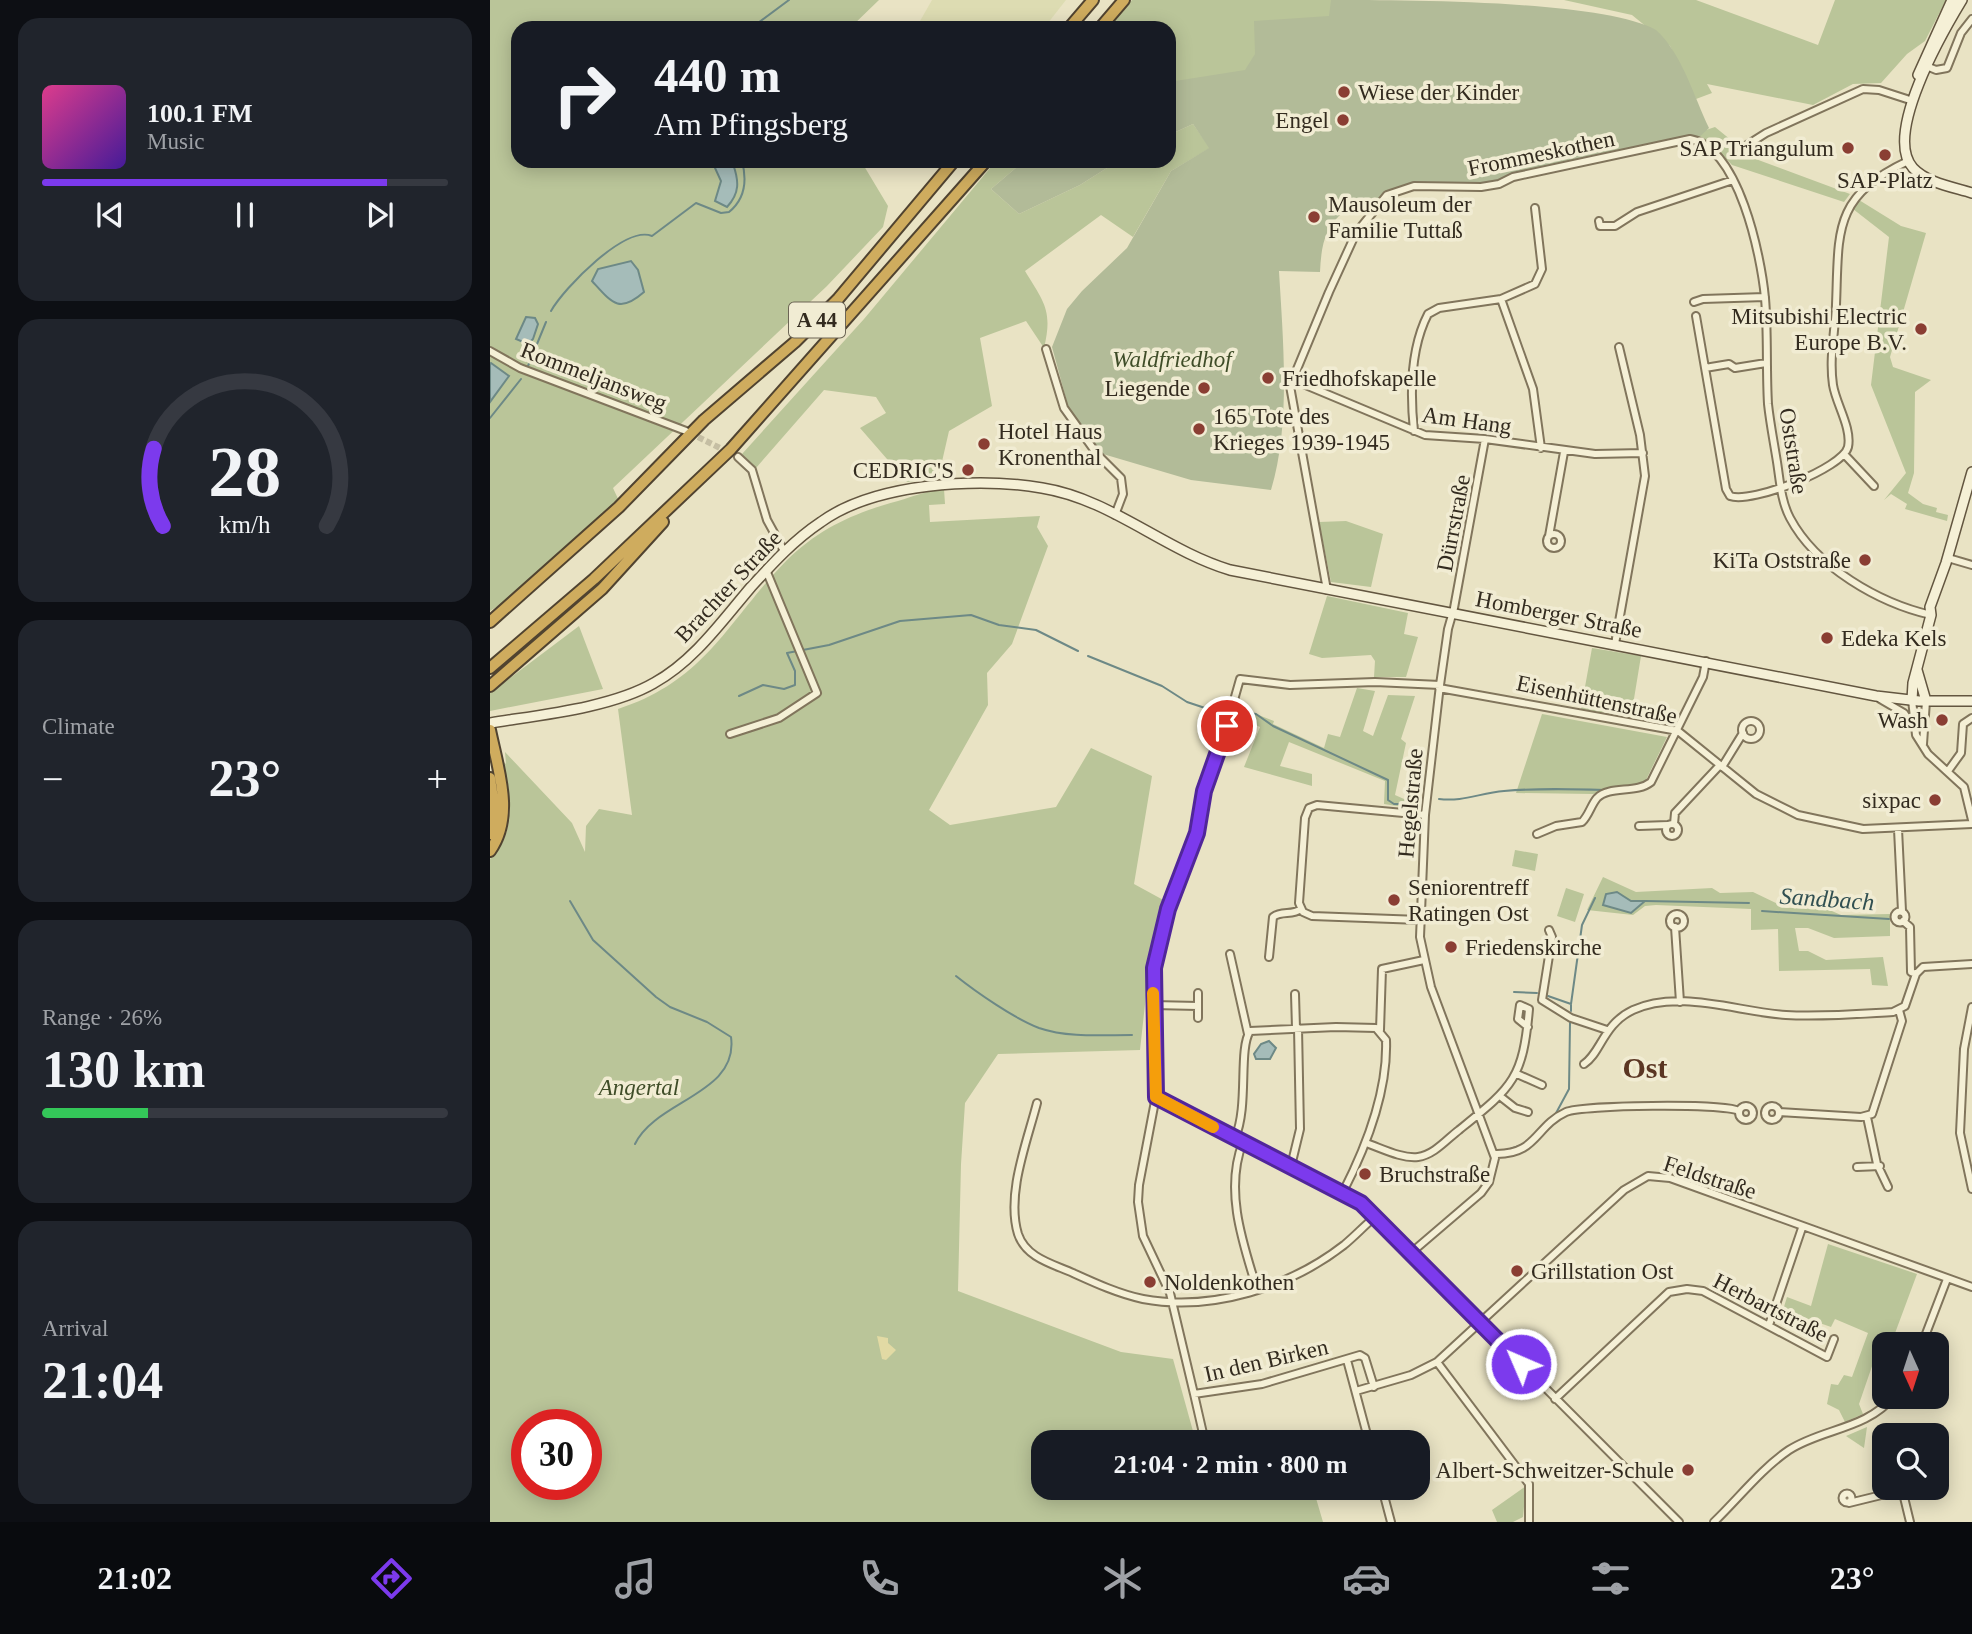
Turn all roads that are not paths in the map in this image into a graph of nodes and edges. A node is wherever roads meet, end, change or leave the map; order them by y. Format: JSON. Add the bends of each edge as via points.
{"nodes":[{"id":1,"x":1093,"y":0,"type":"edge"},
{"id":2,"x":1124,"y":0,"type":"edge"},
{"id":3,"x":1952,"y":0,"type":"edge"},
{"id":4,"x":1962,"y":0,"type":"edge"},
{"id":5,"x":1972,"y":19,"type":"edge"},
{"id":6,"x":1075,"y":21,"type":"edge"},
{"id":7,"x":1106,"y":21,"type":"edge"},
{"id":8,"x":1925,"y":66,"type":"junction"},
{"id":9,"x":1913,"y":101,"type":"junction"},
{"id":10,"x":1702,"y":142,"type":"joint"},
{"id":11,"x":1747,"y":145,"type":"dead end"},
{"id":12,"x":1908,"y":161,"type":"junction"},
{"id":13,"x":948,"y":168,"type":"edge"},
{"id":14,"x":980,"y":168,"type":"edge"},
{"id":15,"x":1734,"y":180,"type":"junction"},
{"id":16,"x":1972,"y":193,"type":"edge"},
{"id":17,"x":1535,"y":208,"type":"dead end"},
{"id":18,"x":1599,"y":221,"type":"dead end"},
{"id":19,"x":1765,"y":297,"type":"junction"},
{"id":20,"x":1501,"y":299,"type":"junction"},
{"id":21,"x":1694,"y":302,"type":"dead end"},
{"id":22,"x":1696,"y":316,"type":"dead end"},
{"id":23,"x":1619,"y":347,"type":"dead end"},
{"id":24,"x":1046,"y":349,"type":"dead end"},
{"id":25,"x":490,"y":351,"type":"edge"},
{"id":26,"x":1766,"y":363,"type":"junction"},
{"id":27,"x":1705,"y":368,"type":"junction"},
{"id":28,"x":1291,"y":379,"type":"junction"},
{"id":29,"x":686,"y":431,"type":"tunnel mouth"},
{"id":30,"x":1414,"y":431,"type":"junction"},
{"id":31,"x":1485,"y":439,"type":"junction"},
{"id":32,"x":1541,"y":449,"type":"junction"},
{"id":33,"x":1564,"y":452,"type":"junction"},
{"id":34,"x":1643,"y":453,"type":"junction"},
{"id":35,"x":1844,"y":454,"type":"junction"},
{"id":36,"x":738,"y":457,"type":"tunnel mouth"},
{"id":37,"x":1972,"y":472,"type":"edge"},
{"id":38,"x":1874,"y":486,"type":"dead end"},
{"id":39,"x":689,"y":490,"type":"junction"},
{"id":40,"x":1781,"y":490,"type":"junction"},
{"id":41,"x":1115,"y":515,"type":"junction"},
{"id":42,"x":1148,"y":532,"type":"joint"},
{"id":43,"x":1549,"y":536,"type":"dead end"},
{"id":44,"x":784,"y":551,"type":"junction"},
{"id":45,"x":1947,"y":560,"type":"junction"},
{"id":46,"x":1972,"y":565,"type":"edge"},
{"id":47,"x":766,"y":570,"type":"junction"},
{"id":48,"x":1327,"y":590,"type":"junction"},
{"id":49,"x":516,"y":599,"type":"junction"},
{"id":50,"x":1453,"y":614,"type":"junction"},
{"id":51,"x":490,"y":615,"type":"edge"},
{"id":52,"x":1931,"y":615,"type":"junction"},
{"id":53,"x":490,"y":622,"type":"edge"},
{"id":54,"x":1615,"y":644,"type":"junction"},
{"id":55,"x":1706,"y":662,"type":"junction"},
{"id":56,"x":490,"y":668,"type":"edge"},
{"id":57,"x":1917,"y":670,"type":"junction"},
{"id":58,"x":1240,"y":678,"type":"joint"},
{"id":59,"x":490,"y":686,"type":"edge"},
{"id":60,"x":1439,"y":686,"type":"junction"},
{"id":61,"x":1876,"y":696,"type":"junction"},
{"id":62,"x":1912,"y":700,"type":"junction"},
{"id":63,"x":1926,"y":701,"type":"junction"},
{"id":64,"x":1972,"y":701,"type":"edge"},
{"id":65,"x":1972,"y":718,"type":"edge"},
{"id":66,"x":490,"y":723,"type":"edge"},
{"id":67,"x":1914,"y":728,"type":"junction"},
{"id":68,"x":490,"y":730,"type":"edge"},
{"id":69,"x":1678,"y":731,"type":"junction"},
{"id":70,"x":1742,"y":733,"type":"dead end"},
{"id":71,"x":730,"y":734,"type":"dead end"},
{"id":72,"x":1923,"y":746,"type":"junction"},
{"id":73,"x":1721,"y":766,"type":"junction"},
{"id":74,"x":1948,"y":771,"type":"junction"},
{"id":75,"x":490,"y":778,"type":"edge"},
{"id":76,"x":1425,"y":816,"type":"junction"},
{"id":77,"x":1972,"y":822,"type":"edge"},
{"id":78,"x":1639,"y":826,"type":"dead end"},
{"id":79,"x":1898,"y":829,"type":"junction"},
{"id":80,"x":490,"y":834,"type":"edge"},
{"id":81,"x":1538,"y":834,"type":"dead end"},
{"id":82,"x":490,"y":851,"type":"edge"},
{"id":83,"x":1301,"y":909,"type":"junction"},
{"id":84,"x":1420,"y":920,"type":"junction"},
{"id":85,"x":1675,"y":927,"type":"dead end"},
{"id":86,"x":1549,"y":930,"type":"dead end"},
{"id":87,"x":1230,"y":954,"type":"dead end"},
{"id":88,"x":1269,"y":957,"type":"dead end"},
{"id":89,"x":1423,"y":961,"type":"junction"},
{"id":90,"x":1972,"y":964,"type":"edge"},
{"id":91,"x":1916,"y":974,"type":"junction"},
{"id":92,"x":1198,"y":993,"type":"dead end"},
{"id":93,"x":1295,"y":994,"type":"dead end"},
{"id":94,"x":1680,"y":1002,"type":"junction"},
{"id":95,"x":1153,"y":1005,"type":"junction"},
{"id":96,"x":1198,"y":1006,"type":"junction"},
{"id":97,"x":1972,"y":1007,"type":"edge"},
{"id":98,"x":1899,"y":1010,"type":"junction"},
{"id":99,"x":1198,"y":1018,"type":"dead end"},
{"id":100,"x":1528,"y":1027,"type":"dead end"},
{"id":101,"x":1297,"y":1028,"type":"junction"},
{"id":102,"x":1380,"y":1030,"type":"junction"},
{"id":103,"x":1607,"y":1030,"type":"junction"},
{"id":104,"x":1248,"y":1034,"type":"junction"},
{"id":105,"x":1584,"y":1064,"type":"dead end"},
{"id":106,"x":1517,"y":1074,"type":"junction"},
{"id":107,"x":1542,"y":1085,"type":"dead end"},
{"id":108,"x":1156,"y":1097,"type":"junction"},
{"id":109,"x":1501,"y":1097,"type":"junction"},
{"id":110,"x":1037,"y":1103,"type":"dead end"},
{"id":111,"x":1739,"y":1111,"type":"junction"},
{"id":112,"x":1528,"y":1112,"type":"dead end"},
{"id":113,"x":1759,"y":1112,"type":"junction"},
{"id":114,"x":1779,"y":1112,"type":"junction"},
{"id":115,"x":1480,"y":1113,"type":"junction"},
{"id":116,"x":1867,"y":1116,"type":"junction"},
{"id":117,"x":1235,"y":1138,"type":"junction"},
{"id":118,"x":1243,"y":1142,"type":"junction"},
{"id":119,"x":1366,"y":1143,"type":"junction"},
{"id":120,"x":1495,"y":1154,"type":"junction"},
{"id":121,"x":1291,"y":1166,"type":"junction"},
{"id":122,"x":1880,"y":1166,"type":"junction"},
{"id":123,"x":1857,"y":1167,"type":"dead end"},
{"id":124,"x":1888,"y":1187,"type":"dead end"},
{"id":125,"x":1972,"y":1189,"type":"edge"},
{"id":126,"x":1343,"y":1192,"type":"junction"},
{"id":127,"x":1376,"y":1216,"type":"junction"},
{"id":128,"x":1802,"y":1228,"type":"junction"},
{"id":129,"x":1412,"y":1252,"type":"junction"},
{"id":130,"x":1947,"y":1279,"type":"junction"},
{"id":131,"x":1972,"y":1287,"type":"edge"},
{"id":132,"x":1257,"y":1289,"type":"junction"},
{"id":133,"x":1172,"y":1301,"type":"junction"},
{"id":134,"x":1480,"y":1322,"type":"junction"},
{"id":135,"x":1769,"y":1325,"type":"junction"},
{"id":136,"x":1927,"y":1332,"type":"edge"},
{"id":137,"x":1835,"y":1339,"type":"dead end"},
{"id":138,"x":1347,"y":1360,"type":"junction"},
{"id":139,"x":1437,"y":1362,"type":"junction"},
{"id":140,"x":1374,"y":1387,"type":"junction"},
{"id":141,"x":1356,"y":1391,"type":"junction"},
{"id":142,"x":1194,"y":1394,"type":"junction"},
{"id":143,"x":1555,"y":1399,"type":"junction"},
{"id":144,"x":1881,"y":1409,"type":"edge"},
{"id":145,"x":1202,"y":1430,"type":"edge"},
{"id":146,"x":1366,"y":1430,"type":"edge"},
{"id":147,"x":1872,"y":1497,"type":"edge"},
{"id":148,"x":1385,"y":1500,"type":"edge"},
{"id":149,"x":1907,"y":1500,"type":"edge"},
{"id":150,"x":1849,"y":1503,"type":"dead end"},
{"id":151,"x":1391,"y":1522,"type":"edge"},
{"id":152,"x":1530,"y":1522,"type":"edge"},
{"id":153,"x":1679,"y":1522,"type":"edge"},
{"id":154,"x":1714,"y":1522,"type":"edge"},
{"id":155,"x":1910,"y":1522,"type":"edge"}],
"edges":[{"from":1,"to":6,"type":"highway"},
{"from":2,"to":7,"type":"highway"},
{"from":3,"to":8,"type":"main road"},
{"from":4,"to":8,"type":"main road"},
{"from":5,"to":8,"type":"street","via":[[1947,68]]},
{"from":8,"to":9,"type":"main road"},
{"from":9,"to":11,"type":"street","via":[[1863,89]]},
{"from":9,"to":12,"type":"main road","via":[[1903,137]]},
{"from":10,"to":15,"type":"street","name":"Oststraße","via":[[1721,158]]},
{"from":10,"to":28,"type":"street","name":"Frommeskothen","via":[[1678,141],[1513,177],[1499,184],[1414,186],[1387,195],[1356,233]]},
{"from":12,"to":16,"type":"main road","via":[[1924,177]]},
{"from":12,"to":35,"type":"street","via":[[1858,194],[1839,233],[1831,359],[1847,437]]},
{"from":13,"to":49,"type":"highway","number":"A 44","via":[[838,299],[795,342],[704,421],[619,507]]},
{"from":14,"to":39,"type":"highway","number":"A 44","via":[[824,347]]},
{"from":15,"to":18,"type":"street","via":[[1637,212],[1615,226],[1601,226]]},
{"from":15,"to":19,"type":"street","name":"Oststraße","via":[[1761,266]]},
{"from":17,"to":20,"type":"street","via":[[1540,277],[1526,289]]},
{"from":19,"to":21,"type":"street"},
{"from":19,"to":26,"type":"street","name":"Oststraße"},
{"from":20,"to":30,"type":"street","via":[[1439,308],[1428,314],[1414,366]]},
{"from":20,"to":32,"type":"street","via":[[1533,389]]},
{"from":22,"to":27,"type":"street"},
{"from":23,"to":34,"type":"street"},
{"from":24,"to":41,"type":"street","via":[[1064,408],[1121,478],[1124,494]]},
{"from":25,"to":29,"type":"street","name":"Rommeljansweg","via":[[520,368]]},
{"from":26,"to":27,"type":"street"},
{"from":26,"to":40,"type":"street","name":"Oststraße"},
{"from":27,"to":40,"type":"street","via":[[1727,493],[1738,498]]},
{"from":28,"to":30,"type":"street","name":"Am Hang"},
{"from":28,"to":48,"type":"street","via":[[1290,394]]},
{"from":30,"to":31,"type":"street","name":"Am Hang"},
{"from":31,"to":32,"type":"street","name":"Am Hang"},
{"from":31,"to":50,"type":"street","name":"Dürrstraße"},
{"from":32,"to":33,"type":"street","name":"Am Hang"},
{"from":33,"to":34,"type":"street","name":"Am Hang"},
{"from":33,"to":43,"type":"street"},
{"from":34,"to":54,"type":"street","via":[[1643,499]]},
{"from":35,"to":38,"type":"street"},
{"from":35,"to":40,"type":"street"},
{"from":36,"to":44,"type":"street","via":[[752,470],[767,520]]},
{"from":37,"to":45,"type":"main road"},
{"from":39,"to":56,"type":"highway","number":"A 44"},
{"from":39,"to":59,"type":"highway","via":[[602,589]]},
{"from":40,"to":52,"type":"street","name":"Oststraße","via":[[1793,524],[1835,568],[1878,597]]},
{"from":41,"to":42,"type":"main road","name":"Brachter Straße"},
{"from":41,"to":44,"type":"main road","name":"Brachter Straße","via":[[1083,498],[1041,488],[933,487],[848,507],[822,520]]},
{"from":42,"to":48,"type":"main road","name":"Homberger Straße","via":[[1213,565]]},
{"from":44,"to":47,"type":"main road","name":"Brachter Straße"},
{"from":45,"to":46,"type":"street"},
{"from":45,"to":52,"type":"main road"},
{"from":47,"to":66,"type":"main road","name":"Brachter Straße","via":[[699,646],[655,683],[608,701]]},
{"from":47,"to":71,"type":"street","via":[[817,694],[779,718]]},
{"from":48,"to":50,"type":"main road","name":"Homberger Straße"},
{"from":49,"to":51,"type":"highway"},
{"from":49,"to":53,"type":"highway","number":"A 44"},
{"from":50,"to":54,"type":"main road","name":"Homberger Straße"},
{"from":50,"to":60,"type":"street","name":"Hegelstraße"},
{"from":52,"to":57,"type":"main road"},
{"from":54,"to":55,"type":"main road","name":"Homberger Straße"},
{"from":55,"to":61,"type":"main road","name":"Homberger Straße"},
{"from":55,"to":69,"type":"street"},
{"from":57,"to":62,"type":"main road"},
{"from":57,"to":63,"type":"main road"},
{"from":58,"to":60,"type":"street","name":"Eisenhüttenstraße","via":[[1289,685],[1375,682]]},
{"from":58,"to":95,"type":"street","name":"In den Birken","via":[[1200,802],[1197,833],[1168,909],[1154,968]]},
{"from":60,"to":69,"type":"street","name":"Eisenhüttenstraße"},
{"from":60,"to":76,"type":"street","name":"Hegelstraße"},
{"from":61,"to":62,"type":"main road","name":"Homberger Straße"},
{"from":61,"to":67,"type":"street","via":[[1904,713]]},
{"from":62,"to":63,"type":"main road","name":"Homberger Straße"},
{"from":62,"to":67,"type":"street"},
{"from":63,"to":64,"type":"main road","name":"Homberger Straße"},
{"from":63,"to":72,"type":"street"},
{"from":65,"to":74,"type":"street","via":[[1963,724],[1961,753]]},
{"from":67,"to":72,"type":"street"},
{"from":68,"to":82,"type":"highway","via":[[504,810]]},
{"from":69,"to":73,"type":"street","name":"Eisenhüttenstraße"},
{"from":69,"to":81,"type":"street","via":[[1647,785],[1604,794],[1582,822]]},
{"from":70,"to":73,"type":"street"},
{"from":72,"to":74,"type":"street"},
{"from":73,"to":78,"type":"street","via":[[1675,813],[1671,824]]},
{"from":73,"to":79,"type":"street","name":"Eisenhüttenstraße","via":[[1758,795],[1794,814],[1863,829]]},
{"from":74,"to":77,"type":"street","via":[[1964,787]]},
{"from":75,"to":80,"type":"highway","via":[[495,812]]},
{"from":76,"to":83,"type":"street","via":[[1317,805],[1309,808]]},
{"from":76,"to":84,"type":"street","name":"Hegelstraße"},
{"from":77,"to":79,"type":"street","name":"Eisenhüttenstraße"},
{"from":79,"to":91,"type":"street","via":[[1902,911],[1894,918],[1910,927],[1911,972]]},
{"from":83,"to":84,"type":"street","via":[[1312,916]]},
{"from":83,"to":88,"type":"street","via":[[1273,917]]},
{"from":84,"to":89,"type":"street","name":"Hegelstraße"},
{"from":85,"to":94,"type":"street"},
{"from":86,"to":103,"type":"street","via":[[1552,937],[1542,1000],[1571,1018]]},
{"from":87,"to":104,"type":"street"},
{"from":89,"to":102,"type":"street","via":[[1382,969]]},
{"from":89,"to":115,"type":"street","name":"Hegelstraße"},
{"from":90,"to":91,"type":"street","via":[[1928,965]]},
{"from":91,"to":98,"type":"street","via":[[1905,1006]]},
{"from":92,"to":96,"type":"street"},
{"from":93,"to":101,"type":"street"},
{"from":94,"to":98,"type":"street","via":[[1788,1015]]},
{"from":94,"to":103,"type":"street","via":[[1648,1004]]},
{"from":95,"to":96,"type":"street"},
{"from":95,"to":108,"type":"street","name":"In den Birken"},
{"from":96,"to":99,"type":"street"},
{"from":97,"to":125,"type":"street","via":[[1964,1049],[1960,1133]]},
{"from":98,"to":116,"type":"street","via":[[1902,1021],[1876,1107]]},
{"from":100,"to":106,"type":"street"},
{"from":101,"to":102,"type":"street"},
{"from":101,"to":104,"type":"street"},
{"from":101,"to":121,"type":"street","via":[[1300,1129]]},
{"from":102,"to":119,"type":"street","via":[[1386,1046]]},
{"from":103,"to":105,"type":"street"},
{"from":104,"to":117,"type":"street","via":[[1242,1119]]},
{"from":106,"to":107,"type":"street"},
{"from":106,"to":109,"type":"street"},
{"from":108,"to":117,"type":"street"},
{"from":108,"to":133,"type":"street","name":"In den Birken","via":[[1138,1202],[1143,1236]]},
{"from":109,"to":112,"type":"street"},
{"from":109,"to":115,"type":"street"},
{"from":110,"to":133,"type":"street","via":[[1017,1191],[1018,1233],[1025,1248],[1120,1293]]},
{"from":111,"to":113,"type":"street","via":[[1747,1105]]},
{"from":111,"to":113,"type":"street","via":[[1746,1120]]},
{"from":111,"to":120,"type":"street","via":[[1689,1105],[1569,1111],[1524,1150]]},
{"from":113,"to":114,"type":"street","via":[[1773,1106]]},
{"from":113,"to":114,"type":"street","via":[[1772,1121]]},
{"from":114,"to":116,"type":"street"},
{"from":115,"to":119,"type":"street","via":[[1424,1156],[1410,1157]]},
{"from":115,"to":120,"type":"street","name":"Hegelstraße"},
{"from":116,"to":122,"type":"street"},
{"from":117,"to":118,"type":"street"},
{"from":118,"to":121,"type":"street"},
{"from":118,"to":132,"type":"street","via":[[1237,1212]]},
{"from":119,"to":126,"type":"street"},
{"from":120,"to":129,"type":"street","via":[[1485,1188]]},
{"from":121,"to":126,"type":"street"},
{"from":122,"to":123,"type":"street"},
{"from":122,"to":124,"type":"street"},
{"from":126,"to":127,"type":"street"},
{"from":127,"to":129,"type":"street"},
{"from":127,"to":132,"type":"street","via":[[1310,1267]]},
{"from":128,"to":130,"type":"street","name":"Feldstraße"},
{"from":128,"to":134,"type":"street","name":"Feldstraße","via":[[1670,1178],[1648,1176],[1623,1190]]},
{"from":128,"to":135,"type":"street"},
{"from":129,"to":134,"type":"street"},
{"from":130,"to":131,"type":"street","name":"Feldstraße"},
{"from":130,"to":136,"type":"street"},
{"from":132,"to":133,"type":"street","via":[[1210,1300]]},
{"from":133,"to":142,"type":"street","name":"In den Birken"},
{"from":134,"to":139,"type":"street"},
{"from":134,"to":143,"type":"street"},
{"from":135,"to":137,"type":"street","name":"Herbartstraße","via":[[1827,1357]]},
{"from":135,"to":143,"type":"street","name":"Herbartstraße","via":[[1703,1291],[1669,1292]]},
{"from":138,"to":140,"type":"street","name":"In den Birken","via":[[1363,1355]]},
{"from":138,"to":141,"type":"street","name":"In den Birken"},
{"from":138,"to":142,"type":"street","name":"In den Birken","via":[[1262,1384]]},
{"from":139,"to":140,"type":"street"},
{"from":139,"to":152,"type":"street","via":[[1529,1484]]},
{"from":140,"to":141,"type":"street"},
{"from":141,"to":146,"type":"street","name":"In den Birken"},
{"from":142,"to":145,"type":"street","name":"In den Birken"},
{"from":143,"to":153,"type":"street"},
{"from":144,"to":154,"type":"street","via":[[1856,1425],[1789,1450]]},
{"from":147,"to":150,"type":"street"},
{"from":148,"to":151,"type":"street"},
{"from":149,"to":155,"type":"street"}]}
